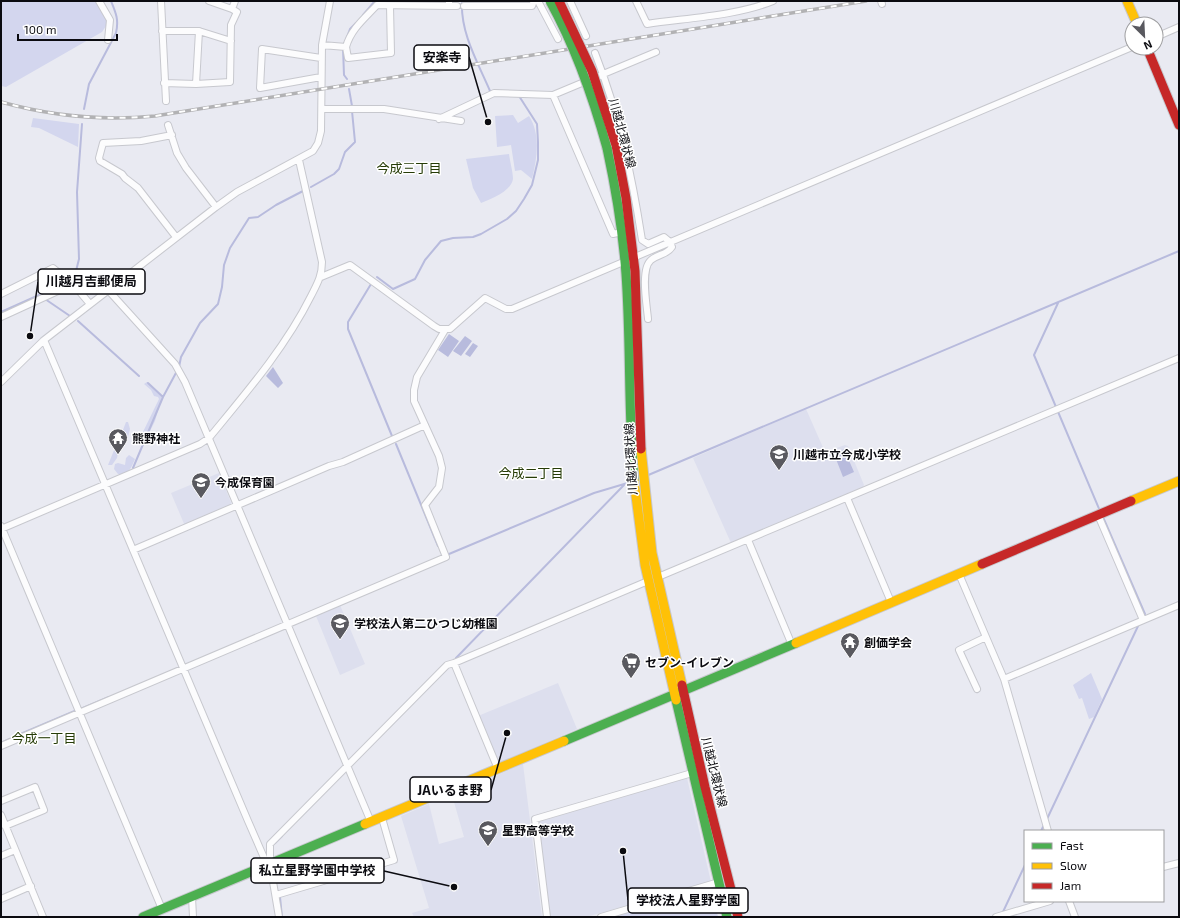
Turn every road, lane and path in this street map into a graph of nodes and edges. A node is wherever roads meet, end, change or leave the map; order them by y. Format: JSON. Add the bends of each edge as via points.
{"nodes":[{"id":1,"x":99,"y":1,"type":"edge"},
{"id":2,"x":161,"y":1,"type":"edge"},
{"id":3,"x":209,"y":1,"type":"edge"},
{"id":4,"x":235,"y":1,"type":"edge"},
{"id":5,"x":330,"y":1,"type":"edge"},
{"id":6,"x":534,"y":1,"type":"edge"},
{"id":7,"x":538,"y":1,"type":"edge"},
{"id":8,"x":550,"y":1,"type":"edge"},
{"id":9,"x":559,"y":1,"type":"edge"},
{"id":10,"x":570,"y":1,"type":"edge"},
{"id":11,"x":636,"y":1,"type":"edge"},
{"id":12,"x":773,"y":1,"type":"edge"},
{"id":13,"x":1127,"y":1,"type":"edge"},
{"id":14,"x":377,"y":3,"type":"edge"},
{"id":15,"x":449,"y":3,"type":"edge"},
{"id":16,"x":760,"y":3,"type":"edge"},
{"id":17,"x":390,"y":6,"type":"junction"},
{"id":18,"x":232,"y":9,"type":"junction"},
{"id":19,"x":1134,"y":16,"type":"edge"},
{"id":20,"x":1179,"y":27,"type":"edge"},
{"id":21,"x":162,"y":31,"type":"junction"},
{"id":22,"x":199,"y":31,"type":"junction"},
{"id":23,"x":1164,"y":34,"type":"edge"},
{"id":24,"x":586,"y":36,"type":"dead end"},
{"id":25,"x":558,"y":39,"type":"dead end"},
{"id":26,"x":108,"y":40,"type":"dead end"},
{"id":27,"x":231,"y":41,"type":"junction"},
{"id":28,"x":322,"y":45,"type":"junction"},
{"id":29,"x":346,"y":47,"type":"junction"},
{"id":30,"x":1124,"y":50,"type":"edge"},
{"id":31,"x":656,"y":52,"type":"dead end"},
{"id":32,"x":595,"y":53,"type":"dead end"},
{"id":33,"x":1150,"y":56,"type":"edge"},
{"id":34,"x":321,"y":58,"type":"junction"},
{"id":35,"x":603,"y":75,"type":"junction"},
{"id":36,"x":321,"y":77,"type":"junction"},
{"id":37,"x":164,"y":83,"type":"junction"},
{"id":38,"x":196,"y":84,"type":"junction"},
{"id":39,"x":553,"y":95,"type":"junction"},
{"id":40,"x":166,"y":101,"type":"dead end"},
{"id":41,"x":322,"y":109,"type":"junction"},
{"id":42,"x":439,"y":119,"type":"junction"},
{"id":43,"x":461,"y":121,"type":"dead end"},
{"id":44,"x":168,"y":125,"type":"dead end"},
{"id":45,"x":1179,"y":125,"type":"edge"},
{"id":46,"x":172,"y":135,"type":"junction"},
{"id":47,"x":611,"y":146,"type":"junction"},
{"id":48,"x":299,"y":160,"type":"junction"},
{"id":49,"x":216,"y":207,"type":"junction"},
{"id":50,"x":622,"y":232,"type":"junction"},
{"id":51,"x":176,"y":237,"type":"junction"},
{"id":52,"x":670,"y":242,"type":"junction"},
{"id":53,"x":629,"y":260,"type":"junction"},
{"id":54,"x":321,"y":277,"type":"junction"},
{"id":55,"x":73,"y":284,"type":"junction"},
{"id":56,"x":108,"y":290,"type":"junction"},
{"id":57,"x":1,"y":294,"type":"edge"},
{"id":58,"x":90,"y":304,"type":"junction"},
{"id":59,"x":1,"y":317,"type":"edge"},
{"id":60,"x":648,"y":319,"type":"dead end"},
{"id":61,"x":445,"y":330,"type":"junction"},
{"id":62,"x":44,"y":340,"type":"junction"},
{"id":63,"x":1179,"y":358,"type":"edge"},
{"id":64,"x":1,"y":382,"type":"edge"},
{"id":65,"x":425,"y":425,"type":"junction"},
{"id":66,"x":209,"y":438,"type":"junction"},
{"id":67,"x":1179,"y":481,"type":"edge"},
{"id":68,"x":105,"y":485,"type":"junction"},
{"id":69,"x":847,"y":498,"type":"junction"},
{"id":70,"x":237,"y":507,"type":"junction"},
{"id":71,"x":1101,"y":514,"type":"junction"},
{"id":72,"x":1,"y":528,"type":"edge"},
{"id":73,"x":748,"y":540,"type":"junction"},
{"id":74,"x":133,"y":550,"type":"junction"},
{"id":75,"x":959,"y":574,"type":"junction"},
{"id":76,"x":658,"y":577,"type":"junction"},
{"id":77,"x":648,"y":581,"type":"junction"},
{"id":78,"x":891,"y":602,"type":"junction"},
{"id":79,"x":1179,"y":605,"type":"edge"},
{"id":80,"x":1143,"y":620,"type":"junction"},
{"id":81,"x":288,"y":625,"type":"junction"},
{"id":82,"x":986,"y":637,"type":"junction"},
{"id":83,"x":792,"y":645,"type":"junction"},
{"id":84,"x":454,"y":664,"type":"junction"},
{"id":85,"x":183,"y":669,"type":"junction"},
{"id":86,"x":1004,"y":679,"type":"junction"},
{"id":87,"x":976,"y":688,"type":"dead end"},
{"id":88,"x":683,"y":690,"type":"junction"},
{"id":89,"x":674,"y":694,"type":"junction"},
{"id":90,"x":80,"y":712,"type":"junction"},
{"id":91,"x":1,"y":746,"type":"edge"},
{"id":92,"x":348,"y":768,"type":"junction"},
{"id":93,"x":498,"y":769,"type":"junction"},
{"id":94,"x":692,"y":774,"type":"junction"},
{"id":95,"x":1,"y":801,"type":"edge"},
{"id":96,"x":1,"y":815,"type":"edge"},
{"id":97,"x":382,"y":818,"type":"junction"},
{"id":98,"x":371,"y":822,"type":"junction"},
{"id":99,"x":5,"y":826,"type":"junction"},
{"id":100,"x":1048,"y":830,"type":"edge"},
{"id":101,"x":15,"y":850,"type":"junction"},
{"id":102,"x":1,"y":856,"type":"edge"},
{"id":103,"x":1179,"y":863,"type":"edge"},
{"id":104,"x":270,"y":864,"type":"junction"},
{"id":105,"x":1164,"y":867,"type":"edge"},
{"id":106,"x":719,"y":882,"type":"junction"},
{"id":107,"x":30,"y":886,"type":"junction"},
{"id":108,"x":276,"y":895,"type":"junction"},
{"id":109,"x":192,"y":897,"type":"junction"},
{"id":110,"x":1,"y":899,"type":"edge"},
{"id":111,"x":1047,"y":902,"type":"edge"},
{"id":112,"x":1069,"y":902,"type":"edge"},
{"id":113,"x":162,"y":909,"type":"junction"},
{"id":114,"x":43,"y":917,"type":"edge"},
{"id":115,"x":143,"y":917,"type":"edge"},
{"id":116,"x":194,"y":917,"type":"edge"},
{"id":117,"x":279,"y":917,"type":"edge"},
{"id":118,"x":547,"y":917,"type":"edge"},
{"id":119,"x":601,"y":917,"type":"edge"},
{"id":120,"x":727,"y":917,"type":"edge"},
{"id":121,"x":738,"y":917,"type":"edge"},
{"id":122,"x":996,"y":917,"type":"edge"},
{"id":123,"x":1075,"y":917,"type":"edge"}],
"edges":[{"from":1,"to":26,"type":"street","via":[[110,20]]},
{"from":2,"to":21,"type":"street"},
{"from":3,"to":18,"type":"street"},
{"from":4,"to":18,"type":"street"},
{"from":5,"to":28,"type":"street"},
{"from":6,"to":15,"type":"street","via":[[532,6],[461,6]]},
{"from":7,"to":25,"type":"street"},
{"from":8,"to":47,"type":"main road","name":"川越北環状線","bridge":true,"via":[[565,29]]},
{"from":9,"to":47,"type":"main road","name":"川越北環状線","bridge":true,"via":[[596,81]]},
{"from":10,"to":24,"type":"street"},
{"from":11,"to":16,"type":"street","via":[[647,24]]},
{"from":12,"to":16,"type":"street"},
{"from":13,"to":19,"type":"main road"},
{"from":14,"to":17,"type":"street"},
{"from":14,"to":29,"type":"street","via":[[348,37]]},
{"from":15,"to":17,"type":"street"},
{"from":17,"to":29,"type":"street","via":[[391,53],[348,58]]},
{"from":18,"to":27,"type":"street","via":[[237,12],[231,25]]},
{"from":20,"to":23,"type":"street"},
{"from":21,"to":22,"type":"street"},
{"from":21,"to":37,"type":"street"},
{"from":22,"to":27,"type":"street"},
{"from":22,"to":38,"type":"street"},
{"from":27,"to":38,"type":"street","via":[[230,82]]},
{"from":28,"to":29,"type":"street"},
{"from":28,"to":34,"type":"street"},
{"from":30,"to":52,"type":"street"},
{"from":31,"to":35,"type":"street"},
{"from":32,"to":35,"type":"street"},
{"from":33,"to":45,"type":"main road"},
{"from":34,"to":36,"type":"street"},
{"from":34,"to":36,"type":"street","via":[[262,49],[260,88]]},
{"from":35,"to":39,"type":"street"},
{"from":35,"to":52,"type":"street","via":[[624,143],[642,240],[648,244],[664,237]]},
{"from":36,"to":41,"type":"street"},
{"from":37,"to":38,"type":"street"},
{"from":37,"to":40,"type":"street"},
{"from":39,"to":42,"type":"street","via":[[494,93]]},
{"from":39,"to":50,"type":"street","via":[[613,234]]},
{"from":41,"to":42,"type":"street","via":[[384,109]]},
{"from":41,"to":48,"type":"street","via":[[318,143],[313,151]]},
{"from":42,"to":43,"type":"street"},
{"from":44,"to":46,"type":"street"},
{"from":46,"to":49,"type":"street","via":[[186,168]]},
{"from":46,"to":51,"type":"street","via":[[141,141],[103,143],[100,161],[122,174],[138,188]]},
{"from":47,"to":50,"type":"main road","name":"川越北環状線"},
{"from":47,"to":53,"type":"main road","name":"川越北環状線","via":[[626,198]]},
{"from":48,"to":49,"type":"street","via":[[237,192]]},
{"from":48,"to":54,"type":"street","via":[[322,262]]},
{"from":49,"to":51,"type":"street"},
{"from":50,"to":53,"type":"main road","name":"川越北環状線"},
{"from":51,"to":56,"type":"street"},
{"from":52,"to":53,"type":"street"},
{"from":52,"to":60,"type":"street","via":[[672,247],[669,251],[651,260],[645,269]]},
{"from":53,"to":61,"type":"street","via":[[512,309],[506,309],[485,298],[456,326]]},
{"from":53,"to":76,"type":"main road","name":"川越北環状線","via":[[641,463],[652,553]]},
{"from":53,"to":77,"type":"main road","name":"川越北環状線","via":[[632,445],[636,507]]},
{"from":54,"to":61,"type":"street","via":[[350,265],[434,326]]},
{"from":54,"to":66,"type":"street","via":[[300,318],[268,366]]},
{"from":55,"to":57,"type":"street","via":[[53,268]]},
{"from":55,"to":58,"type":"street"},
{"from":55,"to":59,"type":"street"},
{"from":56,"to":58,"type":"street"},
{"from":56,"to":66,"type":"street","via":[[175,364]]},
{"from":58,"to":62,"type":"street"},
{"from":61,"to":65,"type":"street","via":[[415,383],[414,401]]},
{"from":62,"to":64,"type":"street"},
{"from":62,"to":68,"type":"street"},
{"from":63,"to":69,"type":"street"},
{"from":65,"to":70,"type":"street"},
{"from":65,"to":81,"type":"street","via":[[442,462],[439,487],[425,505],[446,557]]},
{"from":66,"to":68,"type":"street"},
{"from":66,"to":70,"type":"street"},
{"from":67,"to":71,"type":"main road"},
{"from":68,"to":72,"type":"street"},
{"from":68,"to":74,"type":"street"},
{"from":69,"to":73,"type":"street"},
{"from":69,"to":78,"type":"street"},
{"from":70,"to":74,"type":"street"},
{"from":70,"to":81,"type":"street"},
{"from":71,"to":75,"type":"main road"},
{"from":71,"to":80,"type":"street"},
{"from":72,"to":90,"type":"street"},
{"from":73,"to":76,"type":"street"},
{"from":73,"to":83,"type":"street"},
{"from":74,"to":85,"type":"street"},
{"from":75,"to":78,"type":"main road"},
{"from":75,"to":82,"type":"street"},
{"from":76,"to":88,"type":"main road","name":"川越北環状線"},
{"from":77,"to":84,"type":"street"},
{"from":77,"to":89,"type":"main road","name":"川越北環状線"},
{"from":78,"to":83,"type":"main road"},
{"from":79,"to":80,"type":"street"},
{"from":80,"to":86,"type":"street"},
{"from":81,"to":85,"type":"street"},
{"from":81,"to":92,"type":"street"},
{"from":82,"to":86,"type":"street"},
{"from":82,"to":87,"type":"street","via":[[959,650]]},
{"from":83,"to":88,"type":"main road"},
{"from":84,"to":92,"type":"street","via":[[447,665]]},
{"from":84,"to":93,"type":"street"},
{"from":85,"to":90,"type":"street"},
{"from":85,"to":104,"type":"street","via":[[265,860]]},
{"from":86,"to":100,"type":"street"},
{"from":88,"to":89,"type":"main road"},
{"from":88,"to":121,"type":"main road","name":"川越北環状線"},
{"from":89,"to":93,"type":"main road"},
{"from":89,"to":94,"type":"main road","name":"川越北環状線"},
{"from":90,"to":91,"type":"street"},
{"from":90,"to":113,"type":"street"},
{"from":92,"to":98,"type":"street"},
{"from":92,"to":104,"type":"street","via":[[270,844]]},
{"from":93,"to":97,"type":"main road"},
{"from":94,"to":106,"type":"main road","name":"川越北環状線"},
{"from":94,"to":118,"type":"street","via":[[535,819]]},
{"from":95,"to":99,"type":"street","via":[[35,787],[44,810]]},
{"from":96,"to":99,"type":"street"},
{"from":97,"to":98,"type":"main road"},
{"from":97,"to":108,"type":"street","via":[[394,860]]},
{"from":98,"to":104,"type":"main road"},
{"from":99,"to":101,"type":"street"},
{"from":101,"to":102,"type":"street"},
{"from":101,"to":107,"type":"street"},
{"from":103,"to":105,"type":"street"},
{"from":104,"to":108,"type":"street"},
{"from":104,"to":109,"type":"main road"},
{"from":106,"to":119,"type":"street"},
{"from":106,"to":120,"type":"main road","name":"川越北環状線"},
{"from":107,"to":110,"type":"street"},
{"from":107,"to":114,"type":"street"},
{"from":108,"to":117,"type":"street"},
{"from":109,"to":113,"type":"main road"},
{"from":109,"to":116,"type":"street"},
{"from":111,"to":122,"type":"street"},
{"from":112,"to":123,"type":"street"},
{"from":113,"to":115,"type":"main road"}]}
